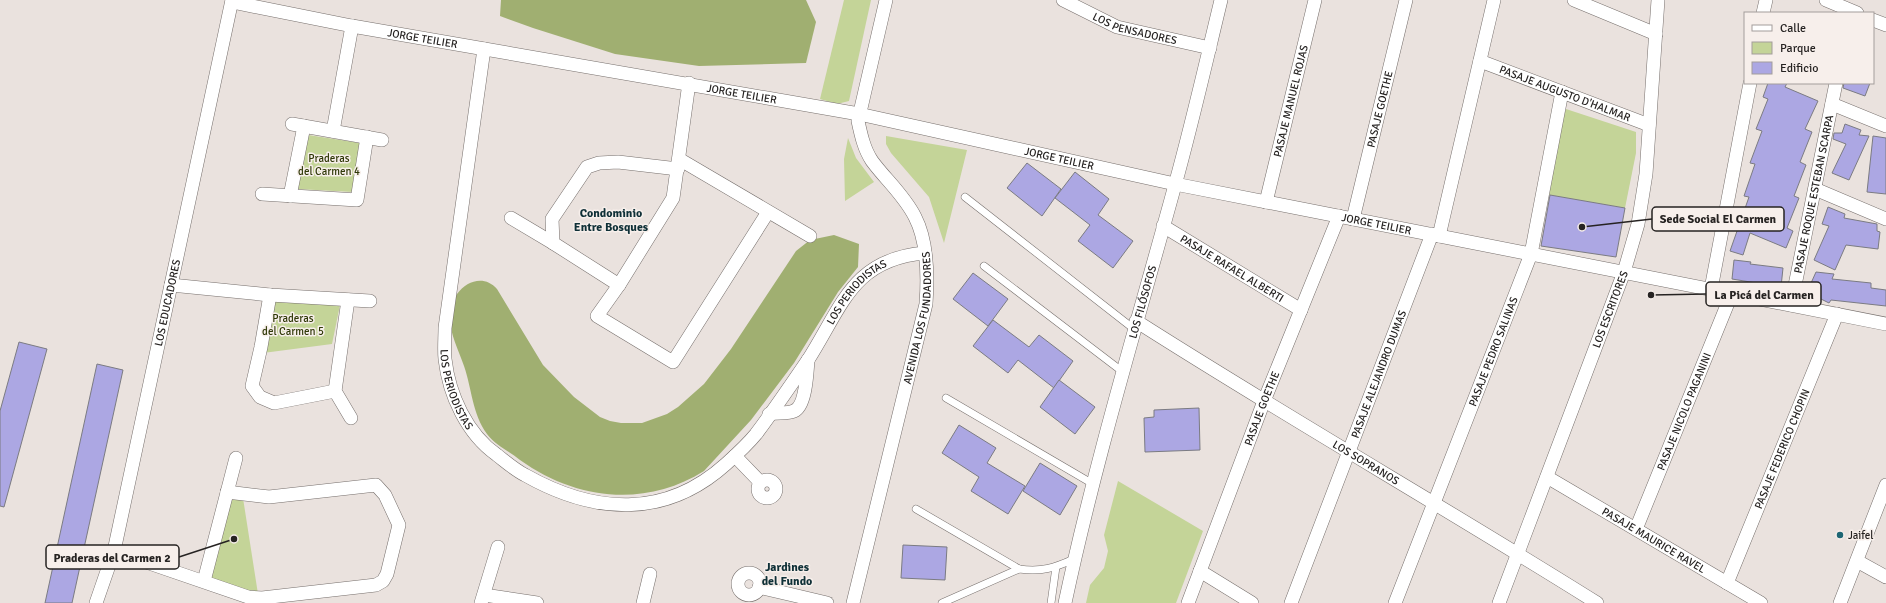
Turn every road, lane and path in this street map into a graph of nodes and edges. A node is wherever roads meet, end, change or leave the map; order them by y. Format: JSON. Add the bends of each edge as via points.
{"nodes":[{"id":1,"x":886,"y":0,"type":"edge"},
{"id":2,"x":1063,"y":0,"type":"edge"},
{"id":3,"x":1221,"y":0,"type":"edge"},
{"id":4,"x":1315,"y":0,"type":"edge"},
{"id":5,"x":1406,"y":0,"type":"edge"},
{"id":6,"x":1494,"y":0,"type":"edge"},
{"id":7,"x":1574,"y":0,"type":"edge"},
{"id":8,"x":1658,"y":0,"type":"edge"},
{"id":9,"x":1766,"y":0,"type":"edge"},
{"id":10,"x":232,"y":1,"type":"edge"},
{"id":11,"x":1834,"y":2,"type":"edge"},
{"id":12,"x":1763,"y":12,"type":"edge"},
{"id":13,"x":1853,"y":12,"type":"edge"},
{"id":14,"x":1874,"y":20,"type":"edge"},
{"id":15,"x":1886,"y":25,"type":"edge"},
{"id":16,"x":352,"y":26,"type":"junction"},
{"id":17,"x":1656,"y":34,"type":"junction"},
{"id":18,"x":1210,"y":48,"type":"junction"},
{"id":19,"x":484,"y":49,"type":"junction"},
{"id":20,"x":1480,"y":61,"type":"junction"},
{"id":21,"x":689,"y":83,"type":"junction"},
{"id":22,"x":1750,"y":84,"type":"edge"},
{"id":23,"x":1836,"y":84,"type":"edge"},
{"id":24,"x":1562,"y":92,"type":"junction"},
{"id":25,"x":1832,"y":104,"type":"junction"},
{"id":26,"x":859,"y":114,"type":"junction"},
{"id":27,"x":1649,"y":125,"type":"junction"},
{"id":28,"x":1886,"y":126,"type":"edge"},
{"id":29,"x":333,"y":131,"type":"junction"},
{"id":30,"x":367,"y":137,"type":"junction"},
{"id":31,"x":382,"y":140,"type":"dead end"},
{"id":32,"x":679,"y":164,"type":"junction"},
{"id":33,"x":1175,"y":184,"type":"junction"},
{"id":34,"x":1815,"y":189,"type":"junction"},
{"id":35,"x":262,"y":194,"type":"dead end"},
{"id":36,"x":290,"y":196,"type":"junction"},
{"id":37,"x":965,"y":198,"type":"dead end"},
{"id":38,"x":1266,"y":202,"type":"junction"},
{"id":39,"x":768,"y":212,"type":"junction"},
{"id":40,"x":1339,"y":216,"type":"junction"},
{"id":41,"x":511,"y":218,"type":"dead end"},
{"id":42,"x":1353,"y":219,"type":"junction"},
{"id":43,"x":1886,"y":219,"type":"edge"},
{"id":44,"x":1163,"y":226,"type":"junction"},
{"id":45,"x":1435,"y":235,"type":"junction"},
{"id":46,"x":810,"y":236,"type":"dead end"},
{"id":47,"x":553,"y":243,"type":"junction"},
{"id":48,"x":925,"y":252,"type":"junction"},
{"id":49,"x":1531,"y":254,"type":"junction"},
{"id":50,"x":984,"y":266,"type":"dead end"},
{"id":51,"x":1624,"y":272,"type":"junction"},
{"id":52,"x":619,"y":284,"type":"junction"},
{"id":53,"x":171,"y":285,"type":"junction"},
{"id":54,"x":1710,"y":289,"type":"junction"},
{"id":55,"x":1732,"y":294,"type":"junction"},
{"id":56,"x":270,"y":295,"type":"junction"},
{"id":57,"x":348,"y":300,"type":"junction"},
{"id":58,"x":370,"y":301,"type":"dead end"},
{"id":59,"x":1791,"y":305,"type":"junction"},
{"id":60,"x":1301,"y":310,"type":"junction"},
{"id":61,"x":1837,"y":314,"type":"junction"},
{"id":62,"x":1886,"y":324,"type":"edge"},
{"id":63,"x":1135,"y":325,"type":"junction"},
{"id":64,"x":808,"y":359,"type":"junction"},
{"id":65,"x":1123,"y":372,"type":"junction"},
{"id":66,"x":335,"y":391,"type":"junction"},
{"id":67,"x":946,"y":398,"type":"dead end"},
{"id":68,"x":1264,"y":401,"type":"junction"},
{"id":69,"x":769,"y":414,"type":"junction"},
{"id":70,"x":351,"y":418,"type":"dead end"},
{"id":71,"x":1349,"y":453,"type":"junction"},
{"id":72,"x":735,"y":456,"type":"junction"},
{"id":73,"x":236,"y":458,"type":"dead end"},
{"id":74,"x":1547,"y":477,"type":"junction"},
{"id":75,"x":760,"y":482,"type":"dead end"},
{"id":76,"x":1093,"y":484,"type":"junction"},
{"id":77,"x":1886,"y":485,"type":"edge"},
{"id":78,"x":227,"y":492,"type":"junction"},
{"id":79,"x":1435,"y":504,"type":"junction"},
{"id":80,"x":916,"y":509,"type":"dead end"},
{"id":81,"x":1636,"y":529,"type":"junction"},
{"id":82,"x":498,"y":547,"type":"dead end"},
{"id":83,"x":114,"y":551,"type":"junction"},
{"id":84,"x":1518,"y":553,"type":"junction"},
{"id":85,"x":1074,"y":559,"type":"junction"},
{"id":86,"x":1857,"y":561,"type":"junction"},
{"id":87,"x":1056,"y":567,"type":"junction"},
{"id":88,"x":1019,"y":569,"type":"junction"},
{"id":89,"x":1200,"y":571,"type":"junction"},
{"id":90,"x":650,"y":574,"type":"dead end"},
{"id":91,"x":1886,"y":577,"type":"edge"},
{"id":92,"x":204,"y":581,"type":"junction"},
{"id":93,"x":1727,"y":584,"type":"junction"},
{"id":94,"x":759,"y":587,"type":"dead end"},
{"id":95,"x":483,"y":599,"type":"edge"},
{"id":96,"x":96,"y":603,"type":"edge"},
{"id":97,"x":536,"y":603,"type":"edge"},
{"id":98,"x":643,"y":603,"type":"edge"},
{"id":99,"x":827,"y":603,"type":"edge"},
{"id":100,"x":853,"y":603,"type":"edge"},
{"id":101,"x":942,"y":603,"type":"edge"},
{"id":102,"x":1051,"y":603,"type":"edge"},
{"id":103,"x":1065,"y":603,"type":"edge"},
{"id":104,"x":1188,"y":603,"type":"edge"},
{"id":105,"x":1252,"y":603,"type":"edge"},
{"id":106,"x":1291,"y":603,"type":"edge"},
{"id":107,"x":1395,"y":603,"type":"edge"},
{"id":108,"x":1499,"y":603,"type":"edge"},
{"id":109,"x":1597,"y":603,"type":"edge"},
{"id":110,"x":1760,"y":603,"type":"edge"},
{"id":111,"x":1840,"y":603,"type":"edge"}],
"edges":[{"from":1,"to":26,"type":"street","name":"AVENIDA LOS FUNDADORES"},
{"from":2,"to":18,"type":"street","name":"LOS PENSADORES","via":[[1117,27]]},
{"from":3,"to":18,"type":"street","name":"LOS FILÓSOFOS"},
{"from":4,"to":38,"type":"street","name":"PASAJE MANUEL ROJAS"},
{"from":5,"to":42,"type":"street","name":"PASAJE GOETHE"},
{"from":6,"to":20,"type":"street","name":"PASAJE ALEJANDRO DUMAS"},
{"from":7,"to":17,"type":"street"},
{"from":8,"to":17,"type":"street","name":"LOS ESCRITORES"},
{"from":9,"to":12,"type":"street"},
{"from":10,"to":16,"type":"street","name":"JORGE TEILIER"},
{"from":10,"to":53,"type":"street","name":"LOS EDUCADORES"},
{"from":11,"to":13,"type":"street"},
{"from":14,"to":15,"type":"street"},
{"from":16,"to":19,"type":"street","name":"JORGE TEILIER"},
{"from":16,"to":29,"type":"street"},
{"from":17,"to":27,"type":"street","name":"LOS ESCRITORES"},
{"from":18,"to":33,"type":"street","name":"LOS FILÓSOFOS"},
{"from":19,"to":21,"type":"street","name":"JORGE TEILIER"},
{"from":19,"to":72,"type":"street","name":"LOS PERIODISTAS","via":[[445,328],[445,358],[449,381],[458,407],[471,430],[493,453],[524,475],[560,492],[608,504],[637,504],[686,493],[711,478]]},
{"from":20,"to":24,"type":"street","name":"PASAJE AUGUSTO D'HALMAR"},
{"from":20,"to":45,"type":"street","name":"PASAJE ALEJANDRO DUMAS"},
{"from":21,"to":26,"type":"street","name":"JORGE TEILIER"},
{"from":21,"to":32,"type":"street"},
{"from":22,"to":54,"type":"street"},
{"from":23,"to":25,"type":"street","name":"PASAJE ROQUE ESTEBAN SCARPA"},
{"from":24,"to":27,"type":"street","name":"PASAJE AUGUSTO D'HALMAR"},
{"from":24,"to":49,"type":"street","name":"PASAJE PEDRO SALINAS"},
{"from":25,"to":28,"type":"street"},
{"from":25,"to":34,"type":"street","name":"PASAJE ROQUE ESTEBAN SCARPA"},
{"from":26,"to":33,"type":"street","name":"JORGE TEILIER"},
{"from":26,"to":48,"type":"street","name":"AVENIDA LOS FUNDADORES","via":[[862,141],[871,160],[902,196],[915,218]]},
{"from":27,"to":51,"type":"street","name":"LOS ESCRITORES","via":[[1643,199]]},
{"from":29,"to":30,"type":"street"},
{"from":29,"to":36,"type":"street","via":[[298,125]]},
{"from":30,"to":31,"type":"street"},
{"from":30,"to":36,"type":"street","via":[[357,200]]},
{"from":32,"to":39,"type":"street"},
{"from":32,"to":47,"type":"street","via":[[618,162],[599,163],[587,167],[552,219]]},
{"from":32,"to":52,"type":"street","via":[[673,198]]},
{"from":33,"to":38,"type":"street","name":"JORGE TEILIER"},
{"from":33,"to":44,"type":"street","name":"LOS FILÓSOFOS"},
{"from":34,"to":43,"type":"street"},
{"from":34,"to":59,"type":"street","name":"PASAJE ROQUE ESTEBAN SCARPA"},
{"from":35,"to":36,"type":"street"},
{"from":37,"to":63,"type":"lane"},
{"from":38,"to":40,"type":"street","name":"JORGE TEILIER"},
{"from":39,"to":46,"type":"street"},
{"from":39,"to":52,"type":"street","via":[[673,362],[597,316]]},
{"from":40,"to":42,"type":"street","name":"JORGE TEILIER"},
{"from":40,"to":60,"type":"street","name":"PASAJE GOETHE"},
{"from":41,"to":47,"type":"street"},
{"from":42,"to":45,"type":"street","name":"JORGE TEILIER"},
{"from":44,"to":60,"type":"street","name":"PASAJE RAFAEL ALBERTI"},
{"from":44,"to":63,"type":"street","name":"LOS FILÓSOFOS"},
{"from":45,"to":49,"type":"street","name":"JORGE TEILIER"},
{"from":45,"to":71,"type":"street","name":"PASAJE ALEJANDRO DUMAS"},
{"from":47,"to":52,"type":"street"},
{"from":48,"to":64,"type":"street","name":"LOS PERIODISTAS","via":[[895,257],[877,266],[857,281]]},
{"from":48,"to":100,"type":"street","name":"AVENIDA LOS FUNDADORES","via":[[926,304]]},
{"from":49,"to":51,"type":"street","name":"JORGE TEILIER"},
{"from":49,"to":79,"type":"street","name":"PASAJE PEDRO SALINAS"},
{"from":50,"to":65,"type":"lane"},
{"from":51,"to":54,"type":"street","name":"JORGE TEILIER"},
{"from":51,"to":74,"type":"street","name":"LOS ESCRITORES"},
{"from":53,"to":56,"type":"street"},
{"from":53,"to":83,"type":"street","name":"LOS EDUCADORES"},
{"from":54,"to":55,"type":"street","name":"JORGE TEILIER"},
{"from":55,"to":59,"type":"street","name":"JORGE TEILIER"},
{"from":55,"to":81,"type":"street","name":"PASAJE NICOLO PAGANINI"},
{"from":56,"to":57,"type":"street"},
{"from":56,"to":66,"type":"street","via":[[252,386],[260,397],[274,403]]},
{"from":57,"to":58,"type":"street"},
{"from":57,"to":66,"type":"street"},
{"from":59,"to":61,"type":"street","name":"JORGE TEILIER"},
{"from":60,"to":68,"type":"street","name":"PASAJE GOETHE"},
{"from":61,"to":62,"type":"street","name":"JORGE TEILIER"},
{"from":61,"to":93,"type":"street","name":"PASAJE FEDERICO CHOPIN"},
{"from":63,"to":65,"type":"street","name":"LOS FILÓSOFOS"},
{"from":63,"to":68,"type":"street","name":"LOS SOPRANOS"},
{"from":64,"to":69,"type":"street","name":"LOS PERIODISTAS"},
{"from":64,"to":69,"type":"street","name":"LOS PERIODISTAS","via":[[805,385],[798,408],[794,411]]},
{"from":65,"to":76,"type":"street","name":"LOS FILÓSOFOS"},
{"from":66,"to":70,"type":"street"},
{"from":67,"to":76,"type":"lane"},
{"from":68,"to":71,"type":"street","name":"LOS SOPRANOS"},
{"from":68,"to":89,"type":"street","name":"PASAJE GOETHE"},
{"from":69,"to":72,"type":"street","name":"LOS PERIODISTAS","via":[[755,435]]},
{"from":71,"to":79,"type":"street","name":"LOS SOPRANOS"},
{"from":71,"to":106,"type":"street","name":"PASAJE ALEJANDRO DUMAS"},
{"from":72,"to":75,"type":"street"},
{"from":73,"to":78,"type":"street"},
{"from":74,"to":81,"type":"street","name":"PASAJE MAURICE RAVEL"},
{"from":74,"to":84,"type":"street","name":"LOS ESCRITORES"},
{"from":76,"to":85,"type":"street","name":"LOS FILÓSOFOS"},
{"from":77,"to":86,"type":"street"},
{"from":78,"to":92,"type":"street"},
{"from":78,"to":92,"type":"street","via":[[269,497],[376,485],[385,495],[399,525],[387,574],[383,581],[376,585],[262,598],[248,597]]},
{"from":79,"to":84,"type":"street","name":"LOS SOPRANOS"},
{"from":79,"to":107,"type":"street","name":"PASAJE PEDRO SALINAS"},
{"from":80,"to":88,"type":"lane"},
{"from":81,"to":93,"type":"street","name":"PASAJE MAURICE RAVEL"},
{"from":82,"to":95,"type":"street"},
{"from":83,"to":92,"type":"street"},
{"from":83,"to":96,"type":"street","name":"LOS EDUCADORES"},
{"from":84,"to":108,"type":"street","name":"LOS ESCRITORES"},
{"from":84,"to":109,"type":"street","name":"LOS SOPRANOS"},
{"from":85,"to":87,"type":"lane"},
{"from":85,"to":103,"type":"street","name":"LOS FILÓSOFOS"},
{"from":86,"to":91,"type":"street"},
{"from":86,"to":111,"type":"street"},
{"from":87,"to":88,"type":"lane","via":[[1038,571]]},
{"from":87,"to":102,"type":"lane"},
{"from":88,"to":101,"type":"lane"},
{"from":89,"to":104,"type":"street","name":"PASAJE GOETHE"},
{"from":89,"to":105,"type":"street"},
{"from":90,"to":98,"type":"street"},
{"from":93,"to":110,"type":"street","name":"PASAJE MAURICE RAVEL"},
{"from":94,"to":99,"type":"street"},
{"from":95,"to":97,"type":"street"}]}
